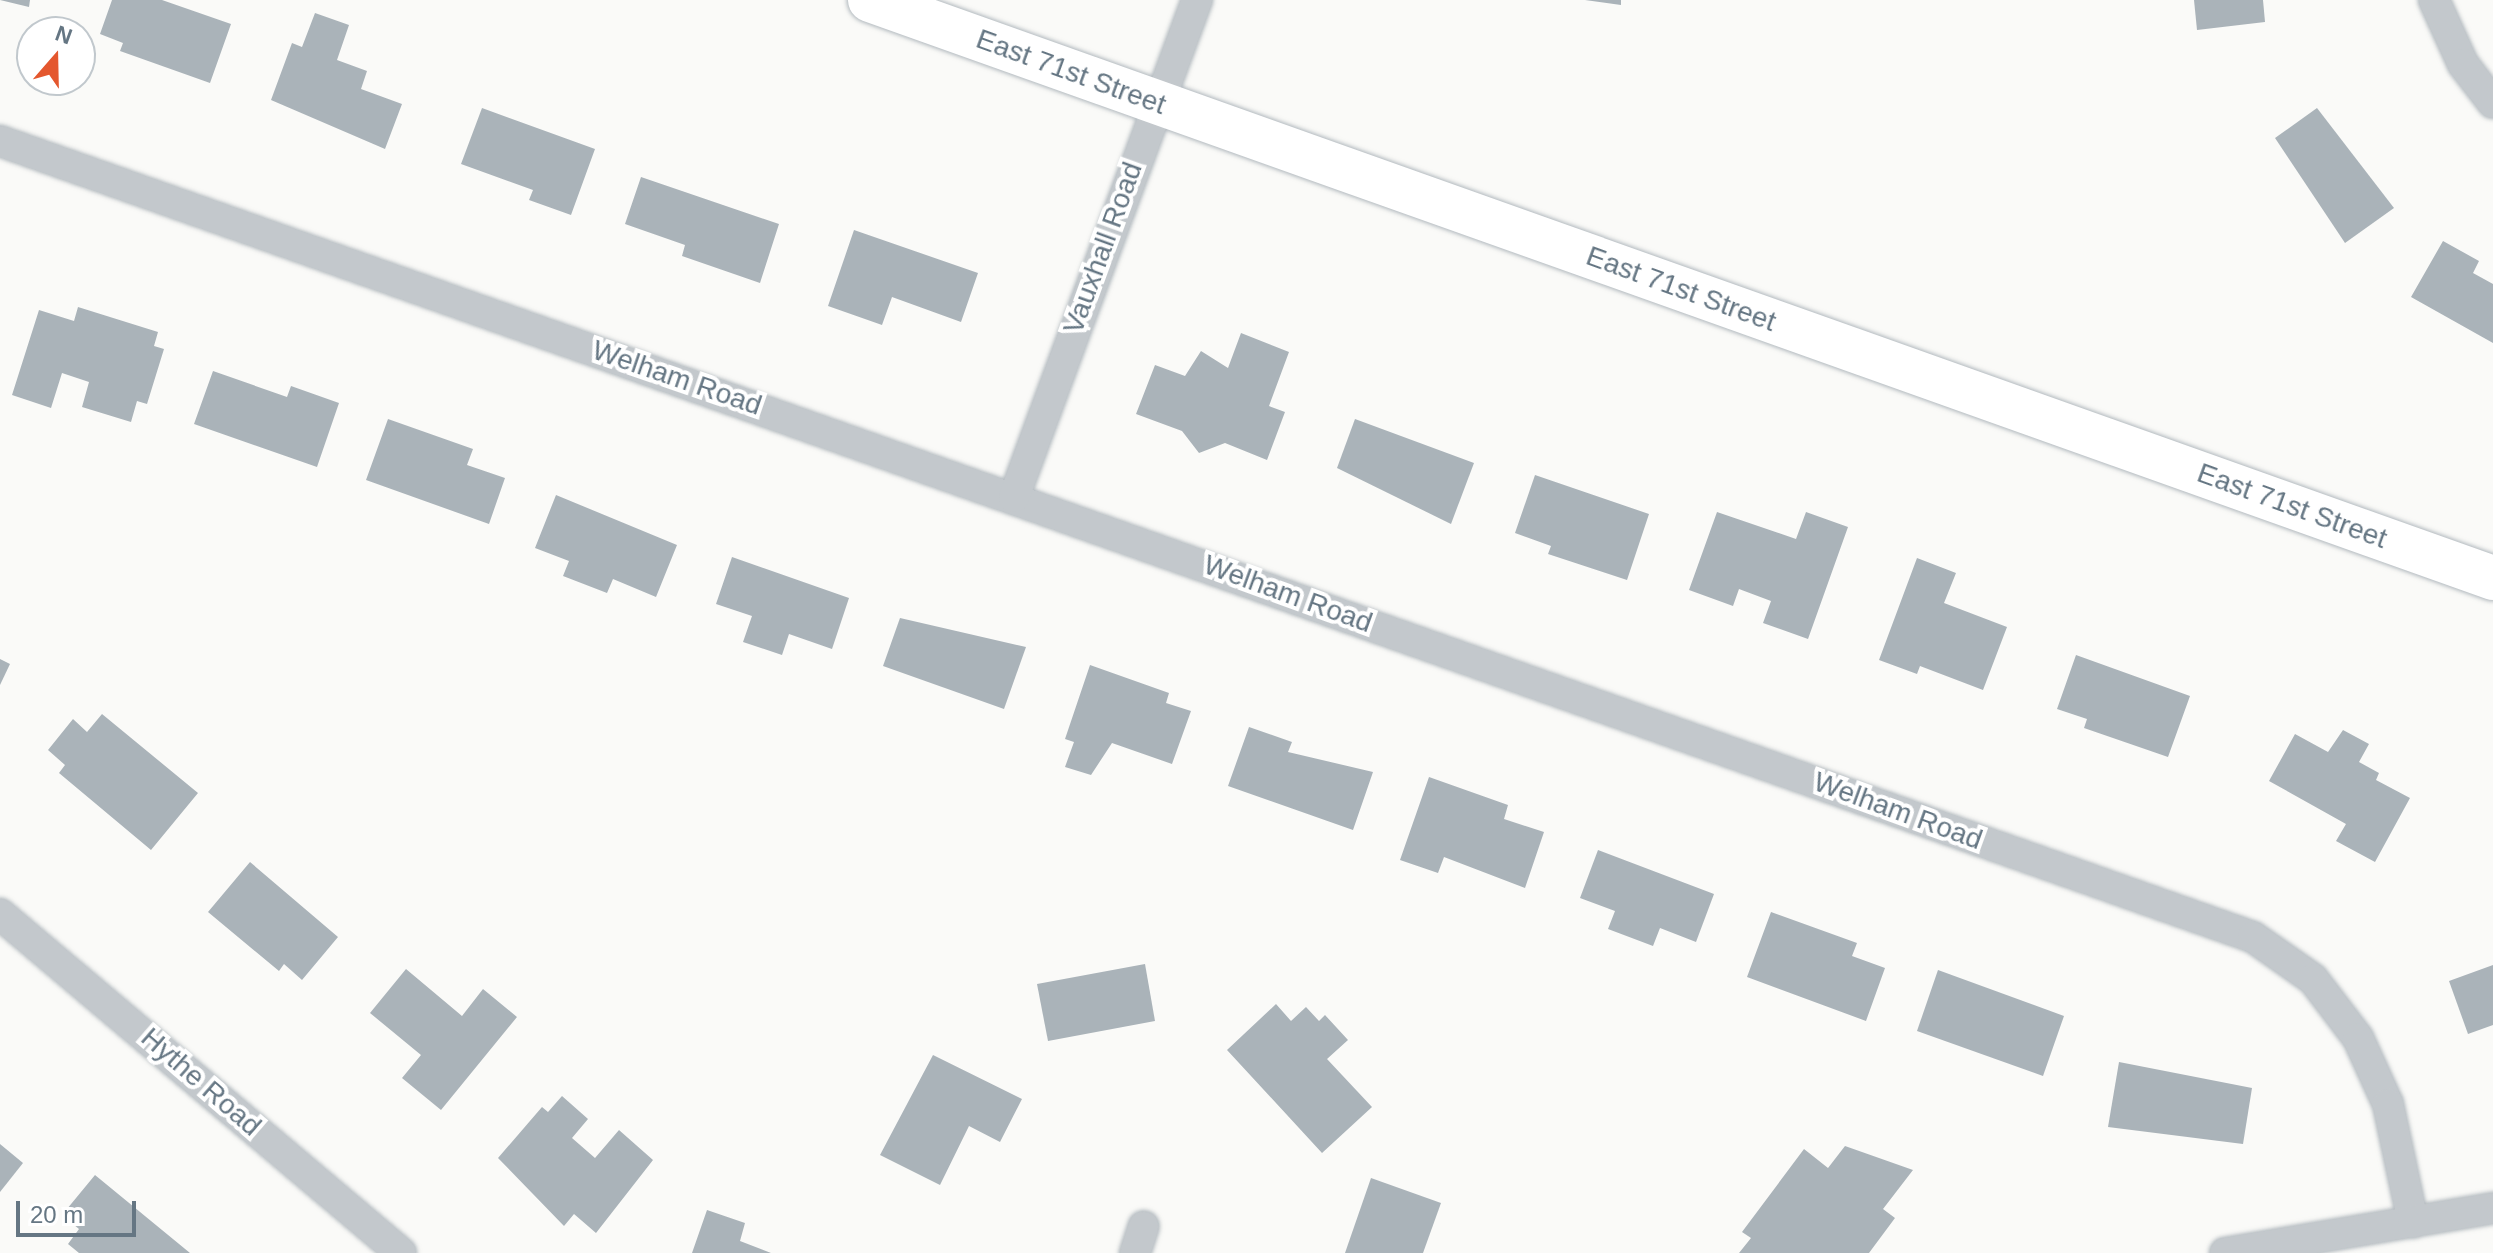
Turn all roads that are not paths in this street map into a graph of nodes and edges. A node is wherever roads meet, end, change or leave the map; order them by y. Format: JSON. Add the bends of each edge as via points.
{"nodes":[{"id":1,"x":870,"y":0,"type":"edge"},
{"id":2,"x":1197,"y":0,"type":"edge"},
{"id":3,"x":2434,"y":0,"type":"edge"},
{"id":4,"x":1160,"y":103,"type":"junction"},
{"id":5,"x":2493,"y":103,"type":"edge"},
{"id":6,"x":0,"y":141,"type":"edge"},
{"id":7,"x":1014,"y":497,"type":"junction"},
{"id":8,"x":2493,"y":578,"type":"edge"},
{"id":9,"x":0,"y":914,"type":"edge"},
{"id":10,"x":2493,"y":1208,"type":"edge"},
{"id":11,"x":2413,"y":1222,"type":"junction"},
{"id":12,"x":401,"y":1253,"type":"edge"},
{"id":13,"x":2225,"y":1253,"type":"edge"}],
"edges":[{"from":1,"to":4,"type":"main road","name":"East 71st Street"},
{"from":2,"to":4,"type":"street","name":"Vauxhall Road"},
{"from":3,"to":5,"type":"street","via":[[2463,64]]},
{"from":4,"to":7,"type":"street","name":"Vauxhall Road"},
{"from":4,"to":8,"type":"main road","name":"East 71st Street"},
{"from":6,"to":7,"type":"street","name":"Welham Road"},
{"from":7,"to":11,"type":"street","name":"Welham Road","via":[[2253,937],[2313,979],[2358,1038],[2388,1104]]},
{"from":9,"to":12,"type":"street","name":"Hythe Road"},
{"from":10,"to":11,"type":"street"},
{"from":11,"to":13,"type":"street"}]}
